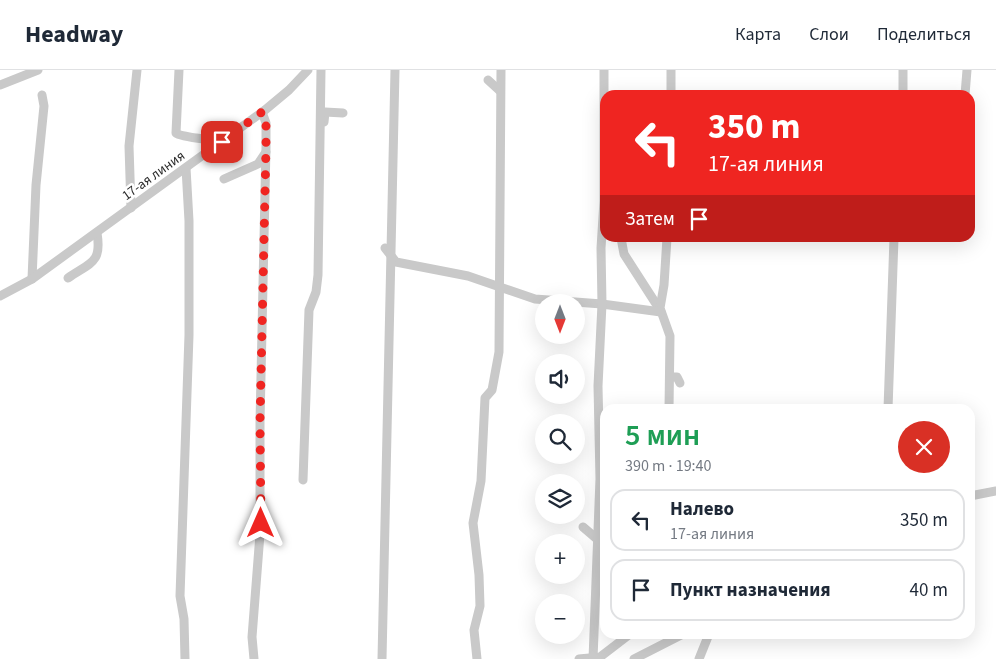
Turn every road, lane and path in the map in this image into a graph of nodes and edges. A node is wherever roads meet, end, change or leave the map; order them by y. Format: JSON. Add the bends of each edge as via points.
{"nodes":[{"id":1,"x":38,"y":70,"type":"edge"},
{"id":2,"x":137,"y":70,"type":"edge"},
{"id":3,"x":178,"y":70,"type":"edge"},
{"id":4,"x":308,"y":70,"type":"edge"},
{"id":5,"x":321,"y":70,"type":"edge"},
{"id":6,"x":395,"y":70,"type":"edge"},
{"id":7,"x":501,"y":70,"type":"edge"},
{"id":8,"x":604,"y":70,"type":"edge"},
{"id":9,"x":671,"y":70,"type":"edge"},
{"id":10,"x":903,"y":70,"type":"edge"},
{"id":11,"x":967,"y":70,"type":"edge"},
{"id":12,"x":488,"y":80,"type":"dead end"},
{"id":13,"x":0,"y":85,"type":"edge"},
{"id":14,"x":604,"y":90,"type":"edge"},
{"id":15,"x":671,"y":90,"type":"edge"},
{"id":16,"x":903,"y":90,"type":"edge"},
{"id":17,"x":965,"y":90,"type":"edge"},
{"id":18,"x":500,"y":91,"type":"junction"},
{"id":19,"x":42,"y":95,"type":"dead end"},
{"id":20,"x":262,"y":112,"type":"junction"},
{"id":21,"x":343,"y":113,"type":"dead end"},
{"id":22,"x":321,"y":132,"type":"junction"},
{"id":23,"x":222,"y":142,"type":"junction"},
{"id":24,"x":266,"y":152,"type":"junction"},
{"id":25,"x":186,"y":168,"type":"junction"},
{"id":26,"x":248,"y":169,"type":"junction"},
{"id":27,"x":224,"y":179,"type":"dead end"},
{"id":28,"x":265,"y":185,"type":"junction"},
{"id":29,"x":131,"y":208,"type":"junction"},
{"id":30,"x":97,"y":232,"type":"junction"},
{"id":31,"x":601,"y":242,"type":"edge"},
{"id":32,"x":622,"y":242,"type":"edge"},
{"id":33,"x":668,"y":242,"type":"edge"},
{"id":34,"x":894,"y":242,"type":"edge"},
{"id":35,"x":385,"y":248,"type":"dead end"},
{"id":36,"x":391,"y":256,"type":"junction"},
{"id":37,"x":68,"y":278,"type":"dead end"},
{"id":38,"x":32,"y":279,"type":"junction"},
{"id":39,"x":498,"y":287,"type":"junction"},
{"id":40,"x":0,"y":296,"type":"edge"},
{"id":41,"x":602,"y":304,"type":"junction"},
{"id":42,"x":661,"y":312,"type":"junction"},
{"id":43,"x":671,"y":377,"type":"junction"},
{"id":44,"x":680,"y":384,"type":"dead end"},
{"id":45,"x":669,"y":404,"type":"edge"},
{"id":46,"x":888,"y":404,"type":"edge"},
{"id":47,"x":303,"y":480,"type":"dead end"},
{"id":48,"x":996,"y":490,"type":"edge"},
{"id":49,"x":975,"y":495,"type":"edge"},
{"id":50,"x":583,"y":527,"type":"dead end"},
{"id":51,"x":597,"y":539,"type":"junction"},
{"id":52,"x":623,"y":639,"type":"edge"},
{"id":53,"x":673,"y":639,"type":"edge"},
{"id":54,"x":707,"y":639,"type":"edge"},
{"id":55,"x":593,"y":658,"type":"edge"},
{"id":56,"x":185,"y":659,"type":"edge"},
{"id":57,"x":254,"y":659,"type":"edge"},
{"id":58,"x":382,"y":659,"type":"edge"},
{"id":59,"x":477,"y":659,"type":"edge"},
{"id":60,"x":579,"y":659,"type":"edge"},
{"id":61,"x":634,"y":659,"type":"edge"},
{"id":62,"x":699,"y":659,"type":"edge"}],
"edges":[{"from":1,"to":13,"type":"street"},
{"from":2,"to":29,"type":"street","via":[[129,146]]},
{"from":3,"to":23,"type":"street","via":[[176,133],[182,137]]},
{"from":4,"to":20,"type":"street","name":"17-ая линия"},
{"from":5,"to":22,"type":"street"},
{"from":6,"to":36,"type":"street"},
{"from":7,"to":18,"type":"street"},
{"from":8,"to":14,"type":"street"},
{"from":9,"to":15,"type":"street"},
{"from":10,"to":16,"type":"street"},
{"from":11,"to":17,"type":"street"},
{"from":12,"to":18,"type":"street"},
{"from":18,"to":39,"type":"street"},
{"from":19,"to":38,"type":"street","via":[[44,106],[36,184]]},
{"from":20,"to":23,"type":"street","name":"17-ая линия"},
{"from":20,"to":24,"type":"street","via":[[266,123]]},
{"from":21,"to":22,"type":"street","via":[[325,112]]},
{"from":22,"to":47,"type":"street","via":[[318,275],[309,310]]},
{"from":23,"to":25,"type":"street","name":"17-ая линия"},
{"from":24,"to":26,"type":"street","via":[[258,164]]},
{"from":24,"to":28,"type":"street"},
{"from":25,"to":29,"type":"street","name":"17-ая линия"},
{"from":25,"to":56,"type":"street","via":[[189,335],[180,596]]},
{"from":26,"to":27,"type":"street"},
{"from":26,"to":28,"type":"street","via":[[258,173]]},
{"from":28,"to":57,"type":"street","via":[[261,523],[252,637]]},
{"from":29,"to":30,"type":"street","name":"17-ая линия"},
{"from":30,"to":37,"type":"street","via":[[98,256]]},
{"from":30,"to":38,"type":"street","name":"17-ая линия"},
{"from":31,"to":41,"type":"street"},
{"from":32,"to":42,"type":"street","via":[[624,254]]},
{"from":33,"to":42,"type":"street"},
{"from":34,"to":46,"type":"street"},
{"from":35,"to":36,"type":"street"},
{"from":36,"to":39,"type":"street","via":[[396,262],[459,273]]},
{"from":36,"to":58,"type":"street"},
{"from":38,"to":40,"type":"street","name":"17-ая линия"},
{"from":39,"to":41,"type":"street","via":[[535,299]]},
{"from":39,"to":59,"type":"street","via":[[499,352],[492,390],[485,398],[481,481],[473,523],[480,606],[474,630]]},
{"from":41,"to":42,"type":"street"},
{"from":41,"to":51,"type":"street"},
{"from":42,"to":43,"type":"street","via":[[670,336]]},
{"from":43,"to":44,"type":"street","via":[[677,377]]},
{"from":43,"to":45,"type":"street"},
{"from":48,"to":49,"type":"street"},
{"from":50,"to":51,"type":"street"},
{"from":51,"to":55,"type":"street"},
{"from":52,"to":55,"type":"street","via":[[600,657]]},
{"from":53,"to":61,"type":"street"},
{"from":54,"to":62,"type":"street"},
{"from":55,"to":60,"type":"street"}]}
